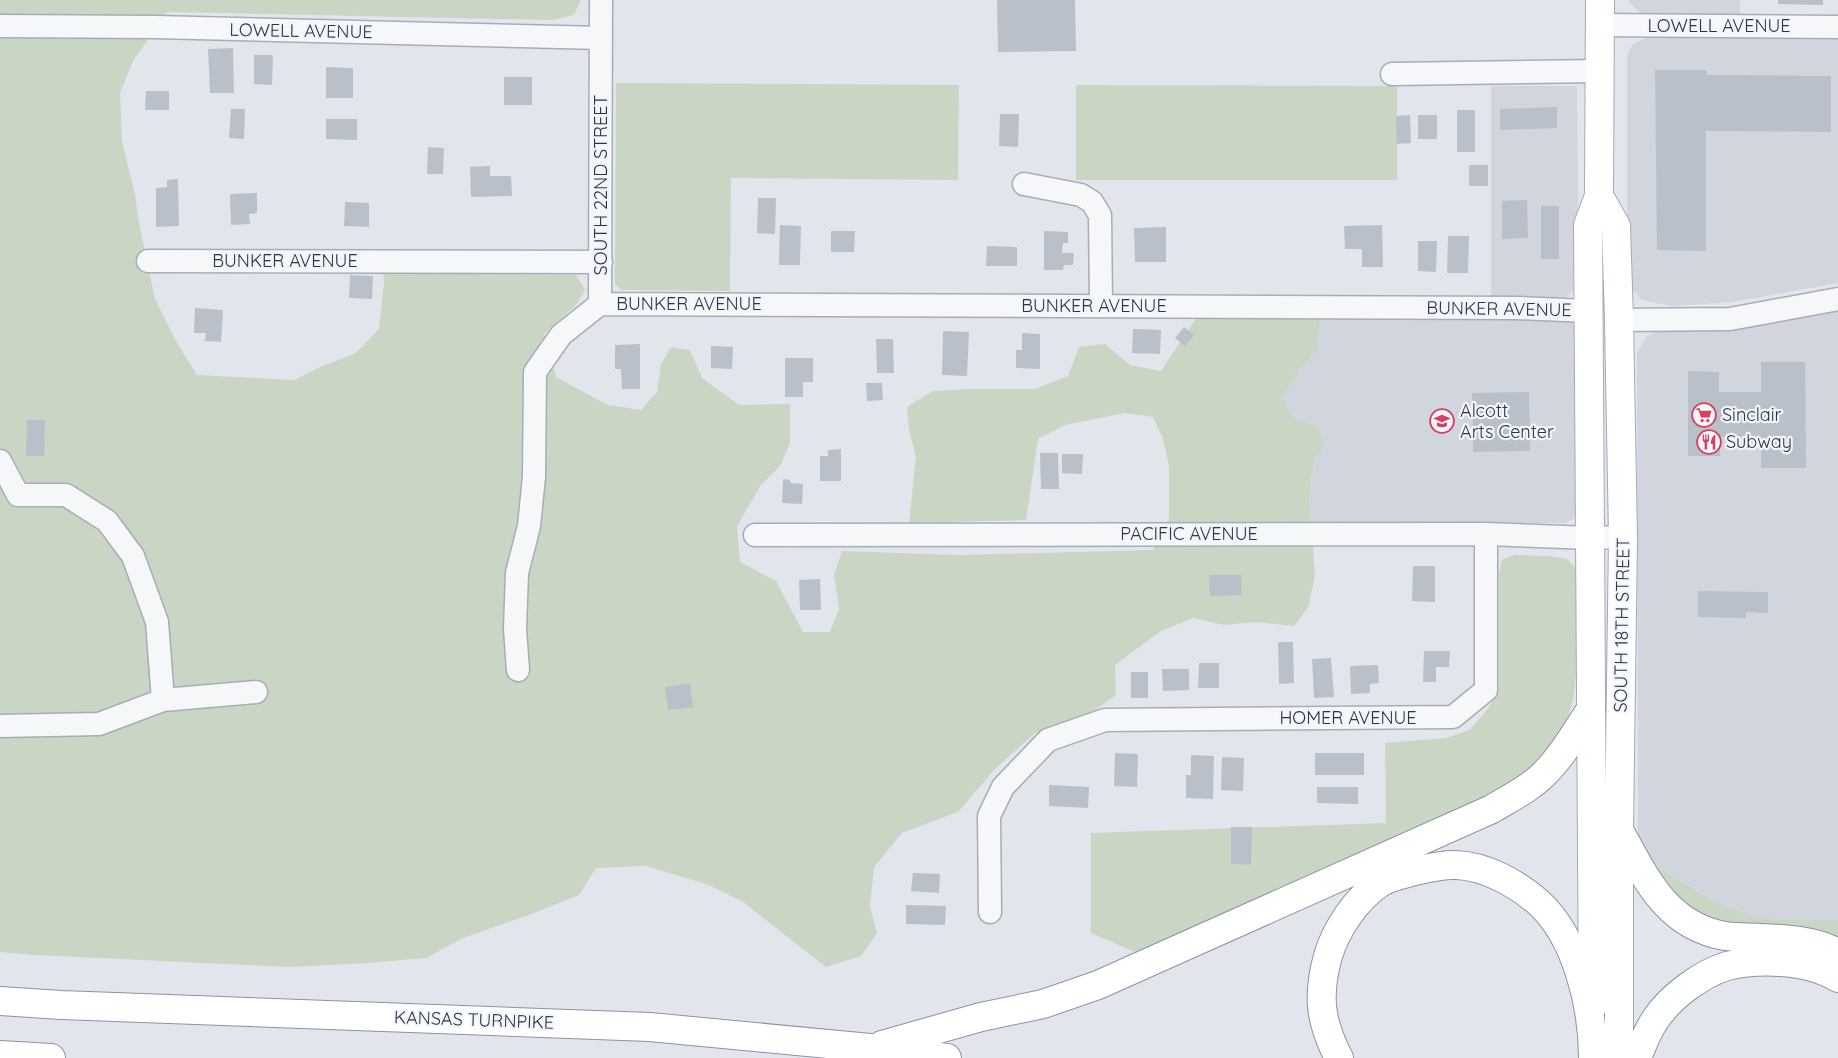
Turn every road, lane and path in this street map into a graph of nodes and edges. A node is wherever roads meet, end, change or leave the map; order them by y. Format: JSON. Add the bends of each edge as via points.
{"nodes":[{"id":1,"x":601,"y":0,"type":"edge"},
{"id":2,"x":1600,"y":13,"type":"edge"},
{"id":3,"x":0,"y":26,"type":"edge"},
{"id":4,"x":1838,"y":28,"type":"edge"},
{"id":5,"x":601,"y":38,"type":"junction"},
{"id":6,"x":1600,"y":71,"type":"junction"},
{"id":7,"x":1392,"y":74,"type":"dead end"},
{"id":8,"x":1024,"y":184,"type":"dead end"},
{"id":9,"x":1599,"y":196,"type":"junction"},
{"id":10,"x":148,"y":261,"type":"dead end"},
{"id":11,"x":601,"y":262,"type":"junction"},
{"id":12,"x":1838,"y":299,"type":"edge"},
{"id":13,"x":600,"y":304,"type":"junction"},
{"id":14,"x":1101,"y":306,"type":"junction"},
{"id":15,"x":1588,"y":311,"type":"junction"},
{"id":16,"x":1620,"y":320,"type":"junction"},
{"id":17,"x":0,"y":461,"type":"edge"},
{"id":18,"x":9,"y":495,"type":"edge"},
{"id":19,"x":1486,"y":534,"type":"junction"},
{"id":20,"x":755,"y":535,"type":"dead end"},
{"id":21,"x":1623,"y":537,"type":"junction"},
{"id":22,"x":1590,"y":538,"type":"junction"},
{"id":23,"x":518,"y":670,"type":"dead end"},
{"id":24,"x":256,"y":692,"type":"dead end"},
{"id":25,"x":163,"y":700,"type":"junction"},
{"id":26,"x":1590,"y":709,"type":"junction"},
{"id":27,"x":0,"y":726,"type":"edge"},
{"id":28,"x":1619,"y":830,"type":"junction"},
{"id":29,"x":990,"y":912,"type":"dead end"},
{"id":30,"x":1838,"y":953,"type":"edge"},
{"id":31,"x":1838,"y":978,"type":"edge"},
{"id":32,"x":0,"y":1001,"type":"edge"},
{"id":33,"x":870,"y":1048,"type":"junction"},
{"id":34,"x":1593,"y":1048,"type":"edge"},
{"id":35,"x":0,"y":1055,"type":"edge"},
{"id":36,"x":52,"y":1058,"type":"edge"},
{"id":37,"x":946,"y":1058,"type":"edge"},
{"id":38,"x":1339,"y":1058,"type":"edge"},
{"id":39,"x":1619,"y":1058,"type":"edge"},
{"id":40,"x":1637,"y":1058,"type":"edge"}],
"edges":[{"from":1,"to":5,"type":"street","name":"SOUTH 22ND STREET"},
{"from":2,"to":4,"type":"street","name":"LOWELL AVENUE"},
{"from":2,"to":6,"type":"main road","name":"SOUTH 18TH STREET"},
{"from":3,"to":5,"type":"street","name":"LOWELL AVENUE"},
{"from":5,"to":11,"type":"street","name":"SOUTH 22ND STREET"},
{"from":6,"to":7,"type":"street"},
{"from":6,"to":9,"type":"main road","name":"SOUTH 18TH STREET"},
{"from":8,"to":14,"type":"street","via":[[1081,195],[1092,202],[1100,215]]},
{"from":9,"to":15,"type":"main road","name":"SOUTH 18TH STREET","via":[[1588,225]]},
{"from":9,"to":16,"type":"main road","name":"SOUTH 18TH STREET","via":[[1616,226]]},
{"from":10,"to":11,"type":"street","name":"BUNKER AVENUE"},
{"from":11,"to":13,"type":"street","name":"SOUTH 22ND STREET"},
{"from":12,"to":16,"type":"street","via":[[1730,319]]},
{"from":13,"to":14,"type":"street","name":"BUNKER AVENUE"},
{"from":13,"to":23,"type":"street","via":[[561,335],[535,372],[534,477],[529,526],[517,573],[515,629]]},
{"from":14,"to":15,"type":"street","name":"BUNKER AVENUE"},
{"from":15,"to":22,"type":"main road","name":"SOUTH 18TH STREET"},
{"from":16,"to":21,"type":"main road","name":"SOUTH 18TH STREET"},
{"from":17,"to":18,"type":"street"},
{"from":18,"to":25,"type":"street","via":[[66,494],[107,521],[133,556],[157,622]]},
{"from":19,"to":20,"type":"street","name":"PACIFIC AVENUE"},
{"from":19,"to":22,"type":"street","name":"PACIFIC AVENUE"},
{"from":19,"to":29,"type":"street","name":"HOMER AVENUE","via":[[1486,690],[1453,718],[1105,720],[1048,740],[1003,788],[989,816]]},
{"from":21,"to":22,"type":"street","name":"PACIFIC AVENUE"},
{"from":21,"to":28,"type":"main road","name":"SOUTH 18TH STREET"},
{"from":22,"to":26,"type":"main road","name":"SOUTH 18TH STREET"},
{"from":24,"to":25,"type":"street"},
{"from":25,"to":27,"type":"street","via":[[99,724]]},
{"from":26,"to":33,"type":"main road","via":[[1546,773],[1492,809],[1098,985],[1043,1004]]},
{"from":26,"to":34,"type":"main road","name":"SOUTH 18TH STREET"},
{"from":28,"to":30,"type":"main road","via":[[1649,883],[1671,911],[1693,926],[1725,936],[1800,941]]},
{"from":28,"to":39,"type":"main road","name":"SOUTH 18TH STREET"},
{"from":31,"to":40,"type":"main road","via":[[1800,964],[1763,961],[1726,966],[1693,982],[1666,1006],[1655,1020]]},
{"from":32,"to":33,"type":"main road","name":"KANSAS TURNPIKE","via":[[650,1027]]},
{"from":33,"to":37,"type":"main road","name":"KANSAS TURNPIKE"},
{"from":34,"to":38,"type":"main road","via":[[1583,984],[1573,951],[1562,932],[1538,902],[1512,883],[1484,870],[1457,864],[1433,867],[1380,883],[1358,903],[1342,926],[1322,977],[1321,1002],[1331,1044]]},
{"from":35,"to":36,"type":"main road"}]}
